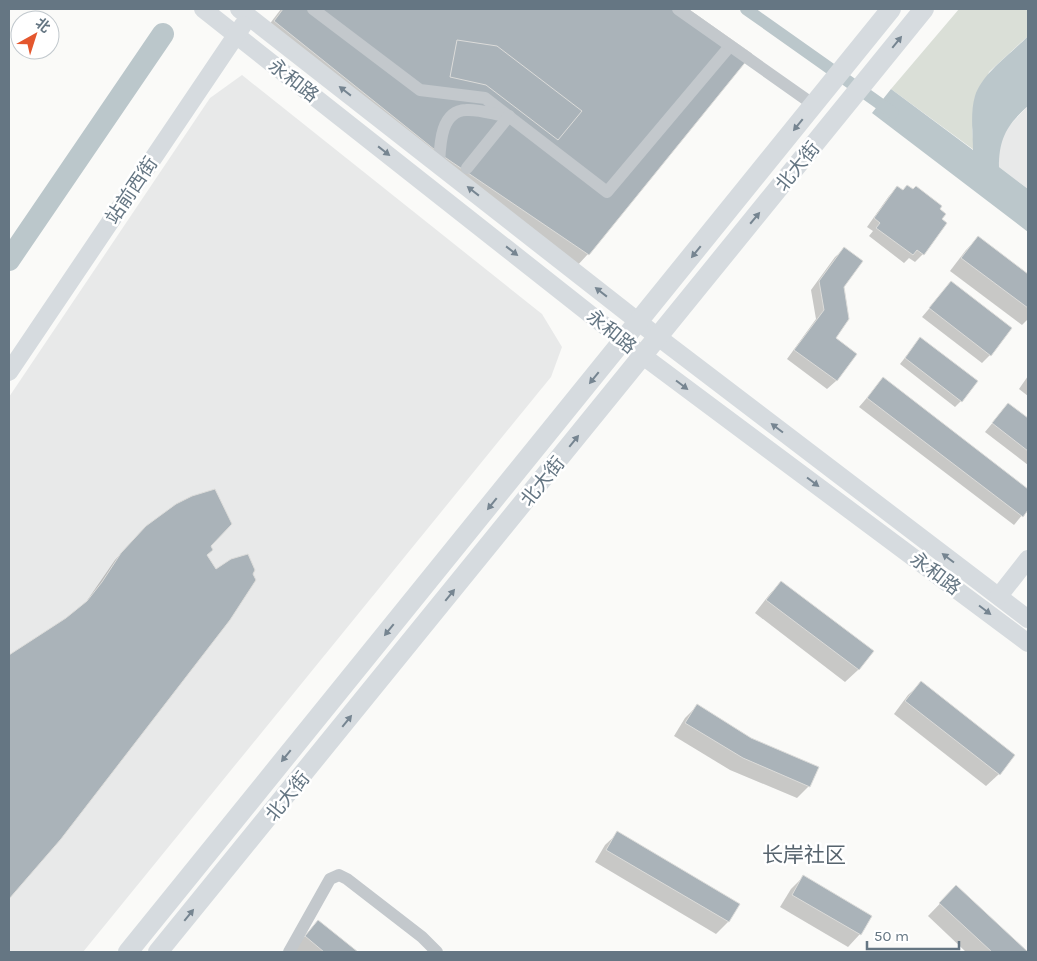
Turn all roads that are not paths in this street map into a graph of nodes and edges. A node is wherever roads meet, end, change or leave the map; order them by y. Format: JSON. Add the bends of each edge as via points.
{"nodes":[{"id":1,"x":203,"y":9,"type":"edge"},
{"id":2,"x":313,"y":9,"type":"edge"},
{"id":3,"x":678,"y":9,"type":"edge"},
{"id":4,"x":892,"y":9,"type":"edge"},
{"id":5,"x":924,"y":9,"type":"edge"},
{"id":6,"x":248,"y":11,"type":"edge"},
{"id":7,"x":236,"y":34,"type":"junction"},
{"id":8,"x":730,"y":46,"type":"junction"},
{"id":9,"x":814,"y":105,"type":"junction"},
{"id":10,"x":508,"y":116,"type":"junction"},
{"id":11,"x":439,"y":165,"type":"junction"},
{"id":12,"x":467,"y":168,"type":"dead end"},
{"id":13,"x":639,"y":322,"type":"junction"},
{"id":14,"x":658,"y":337,"type":"junction"},
{"id":15,"x":625,"y":340,"type":"junction"},
{"id":16,"x":643,"y":356,"type":"junction"},
{"id":17,"x":9,"y":372,"type":"edge"},
{"id":18,"x":1028,"y":559,"type":"edge"},
{"id":19,"x":998,"y":596,"type":"junction"},
{"id":20,"x":1028,"y":619,"type":"edge"},
{"id":21,"x":1028,"y":643,"type":"edge"},
{"id":22,"x":128,"y":952,"type":"edge"},
{"id":23,"x":158,"y":952,"type":"edge"},
{"id":24,"x":289,"y":952,"type":"edge"},
{"id":25,"x":437,"y":952,"type":"edge"}],
"edges":[{"from":1,"to":7,"type":"main road","name":"永和路"},
{"from":2,"to":10,"type":"street","via":[[420,90],[485,98]]},
{"from":3,"to":8,"type":"street"},
{"from":4,"to":9,"type":"main road","name":"北大街"},
{"from":14,"to":5,"type":"main road","name":"北大街","one_way":true},
{"from":6,"to":7,"type":"main road","name":"站前西街"},
{"from":11,"to":6,"type":"main road","name":"永和路","one_way":true},
{"from":7,"to":15,"type":"main road","name":"永和路","one_way":true},
{"from":7,"to":17,"type":"main road","name":"站前西街"},
{"from":8,"to":9,"type":"street"},
{"from":8,"to":10,"type":"street","via":[[607,192]]},
{"from":9,"to":13,"type":"main road","name":"北大街","one_way":true},
{"from":10,"to":11,"type":"street","via":[[466,110],[455,113],[444,126]]},
{"from":10,"to":12,"type":"street"},
{"from":13,"to":11,"type":"main road","name":"永和路","one_way":true},
{"from":13,"to":14,"type":"main road","name":"永和路"},
{"from":13,"to":15,"type":"main road","name":"北大街"},
{"from":14,"to":16,"type":"main road","name":"北大街"},
{"from":19,"to":14,"type":"main road","name":"永和路","one_way":true},
{"from":15,"to":16,"type":"main road","name":"永和路"},
{"from":15,"to":22,"type":"main road","name":"北大街","one_way":true},
{"from":16,"to":21,"type":"main road","name":"永和路","one_way":true},
{"from":23,"to":16,"type":"main road","name":"北大街","one_way":true},
{"from":18,"to":19,"type":"main road"},
{"from":19,"to":20,"type":"main road","name":"永和路"},
{"from":24,"to":25,"type":"street","via":[[330,879],[339,875],[422,937]]}]}
